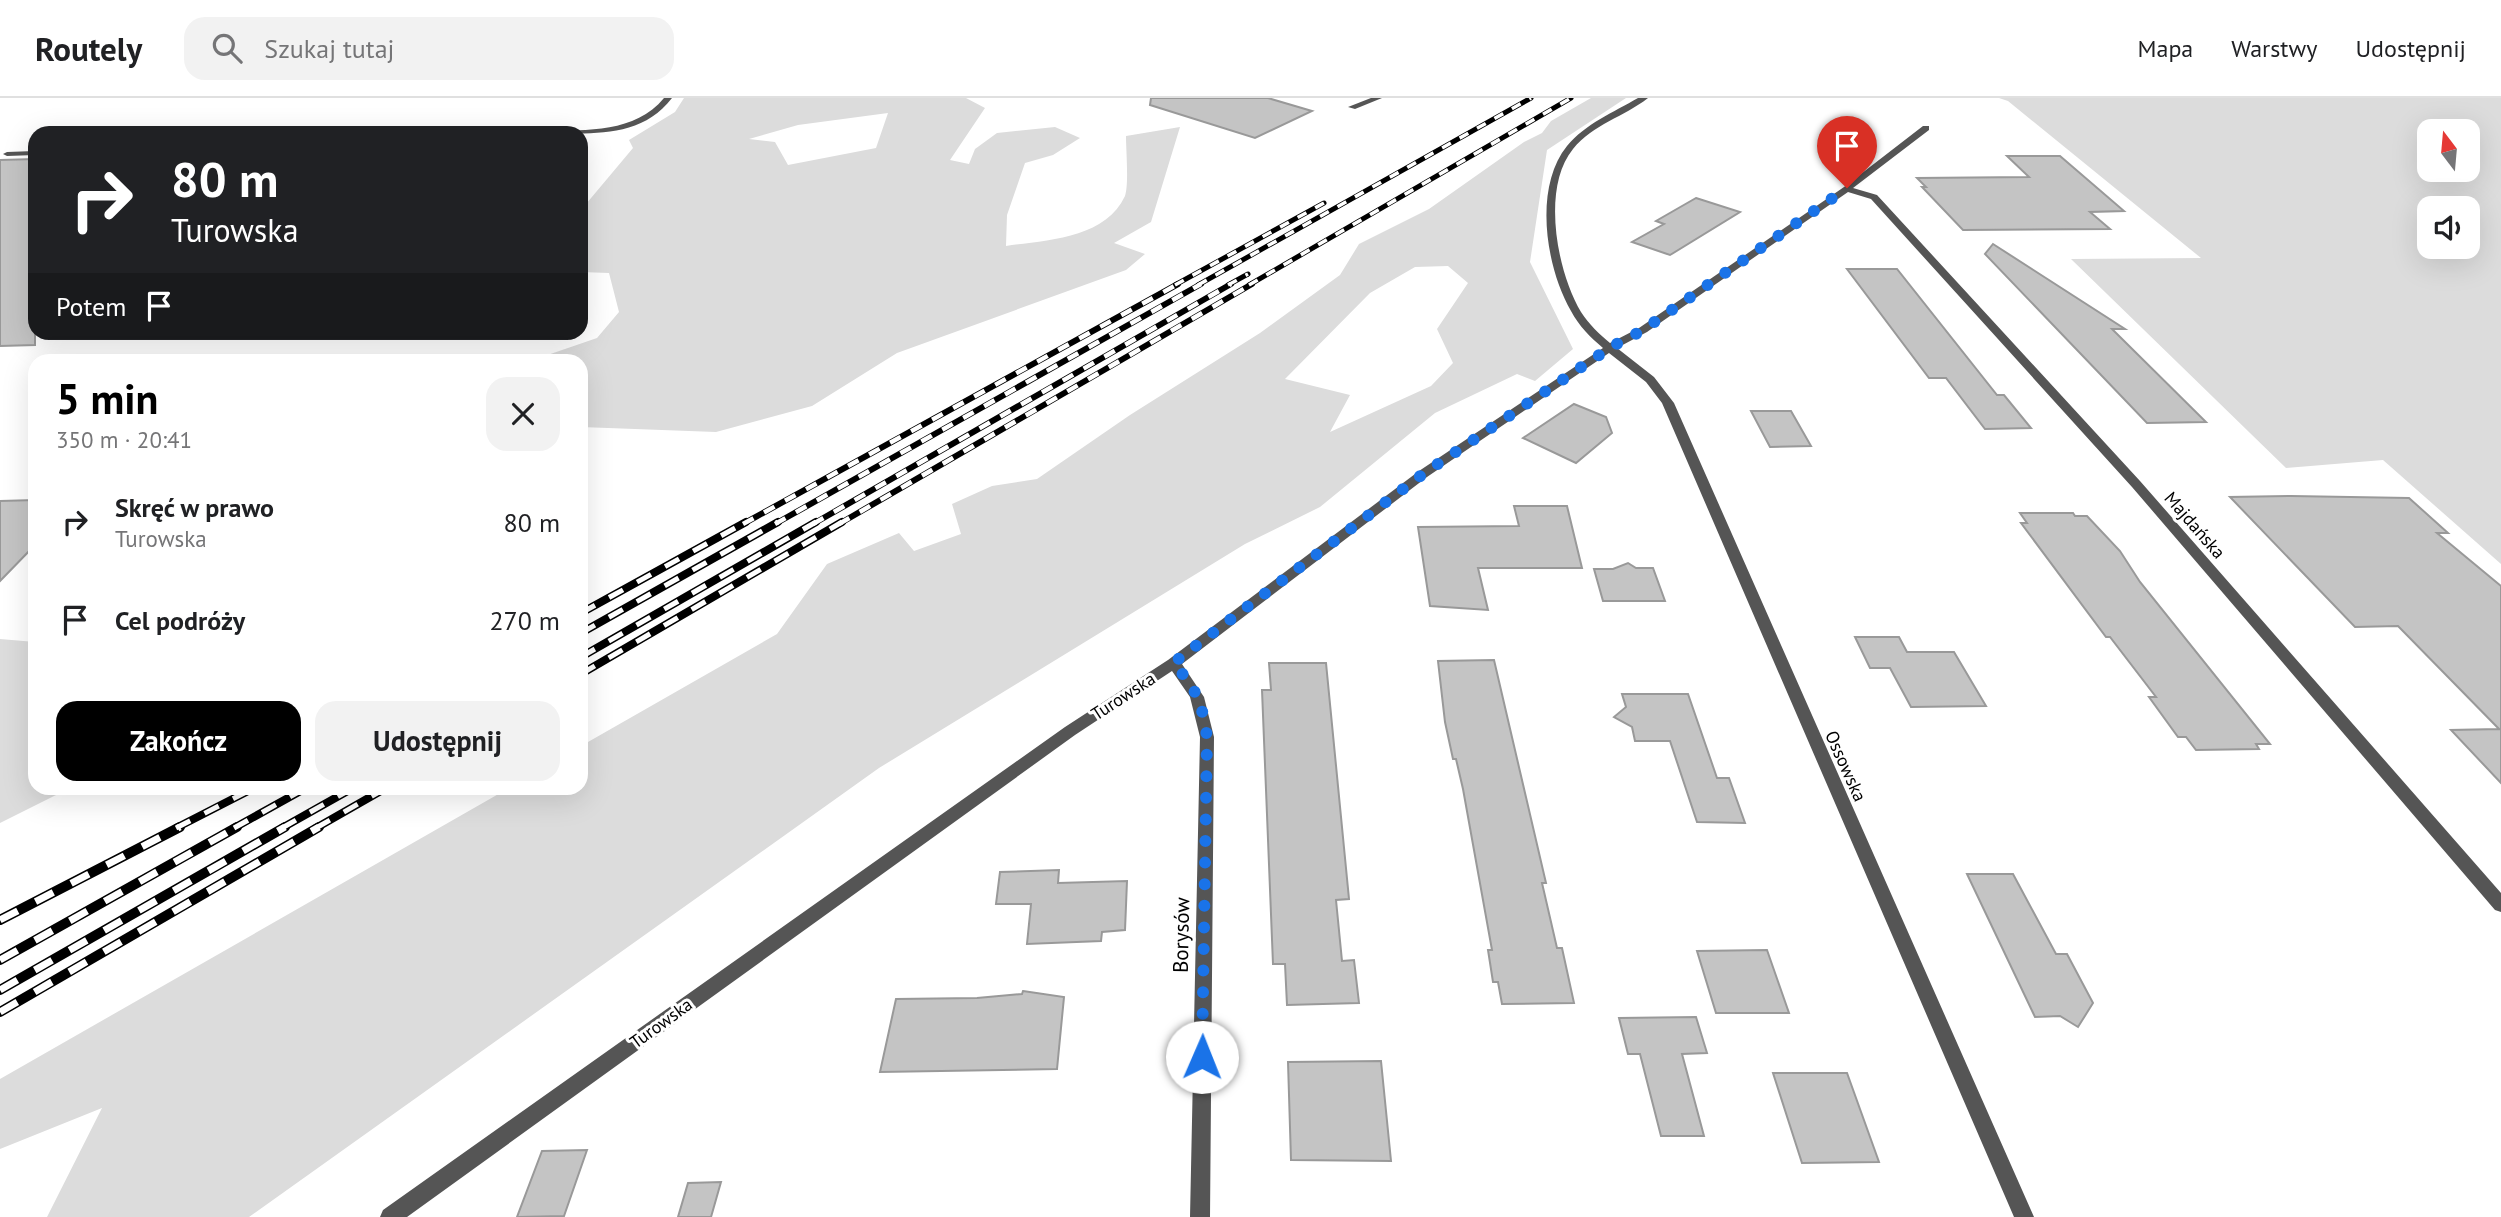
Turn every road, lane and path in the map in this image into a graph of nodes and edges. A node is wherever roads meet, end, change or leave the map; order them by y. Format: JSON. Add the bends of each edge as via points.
{"nodes":[{"id":1,"x":668,"y":98,"type":"edge"},
{"id":2,"x":1378,"y":98,"type":"edge"},
{"id":3,"x":1644,"y":98,"type":"edge"},
{"id":4,"x":1352,"y":107,"type":"dead end"},
{"id":5,"x":1926,"y":128,"type":"dead end"},
{"id":6,"x":588,"y":130,"type":"edge"},
{"id":7,"x":28,"y":153,"type":"edge"},
{"id":8,"x":7,"y":154,"type":"dead end"},
{"id":9,"x":1847,"y":188,"type":"junction"},
{"id":10,"x":1611,"y":347,"type":"junction"},
{"id":11,"x":1173,"y":663,"type":"junction"},
{"id":12,"x":2501,"y":905,"type":"edge"},
{"id":13,"x":390,"y":1217,"type":"edge"},
{"id":14,"x":1200,"y":1217,"type":"edge"},
{"id":15,"x":2024,"y":1217,"type":"edge"}],
"edges":[{"from":1,"to":6,"type":"street","via":[[654,113],[635,122]]},
{"from":2,"to":4,"type":"street"},
{"from":3,"to":10,"type":"street","name":"Ossowska","via":[[1572,145],[1552,182],[1550,221],[1567,296],[1576,315]]},
{"from":5,"to":9,"type":"street","name":"Turowska"},
{"from":7,"to":8,"type":"street"},
{"from":9,"to":10,"type":"street","name":"Turowska","via":[[1643,330]]},
{"from":9,"to":12,"type":"street","name":"Majdańska","via":[[1874,197],[1912,238],[2136,484]]},
{"from":10,"to":11,"type":"street","name":"Turowska","via":[[1423,474]]},
{"from":10,"to":15,"type":"street","name":"Ossowska","via":[[1656,383],[1668,403]]},
{"from":11,"to":13,"type":"street","name":"Turowska","via":[[1047,747]]},
{"from":11,"to":14,"type":"street","name":"Borysów","via":[[1191,682],[1202,704],[1207,737]]}]}
